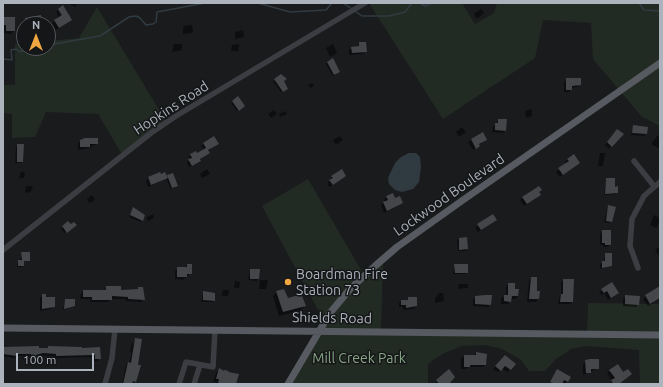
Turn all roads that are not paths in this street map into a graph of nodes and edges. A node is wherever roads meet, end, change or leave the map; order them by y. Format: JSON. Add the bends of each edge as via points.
{"nodes":[{"id":1,"x":365,"y":3,"type":"edge"},
{"id":2,"x":660,"y":63,"type":"edge"},
{"id":3,"x":634,"y":161,"type":"dead end"},
{"id":4,"x":660,"y":182,"type":"edge"},
{"id":5,"x":654,"y":186,"type":"junction"},
{"id":6,"x":3,"y":250,"type":"edge"},
{"id":7,"x":638,"y":268,"type":"dead end"},
{"id":8,"x":3,"y":328,"type":"edge"},
{"id":9,"x":114,"y":329,"type":"junction"},
{"id":10,"x":215,"y":330,"type":"junction"},
{"id":11,"x":319,"y":330,"type":"junction"},
{"id":12,"x":660,"y":335,"type":"edge"},
{"id":13,"x":200,"y":365,"type":"junction"},
{"id":14,"x":105,"y":384,"type":"edge"},
{"id":15,"x":179,"y":384,"type":"edge"},
{"id":16,"x":194,"y":384,"type":"edge"},
{"id":17,"x":288,"y":384,"type":"edge"}],
"edges":[{"from":1,"to":6,"type":"street","name":"Hopkins Road","via":[[156,130]]},
{"from":2,"to":11,"type":"main road","name":"Lockwood Boulevard","via":[[397,247],[350,289]]},
{"from":3,"to":5,"type":"street"},
{"from":4,"to":5,"type":"street"},
{"from":5,"to":7,"type":"street","via":[[639,204],[631,224],[630,246]]},
{"from":8,"to":9,"type":"main road","name":"Shields Road"},
{"from":9,"to":10,"type":"main road","name":"Shields Road"},
{"from":9,"to":14,"type":"street","via":[[112,358]]},
{"from":10,"to":11,"type":"main road","name":"Shields Road"},
{"from":10,"to":13,"type":"street","via":[[213,367]]},
{"from":11,"to":12,"type":"main road","name":"Shields Road"},
{"from":11,"to":17,"type":"main road","name":"Lockwood Boulevard"},
{"from":13,"to":15,"type":"street","via":[[186,362]]},
{"from":13,"to":16,"type":"street"}]}
